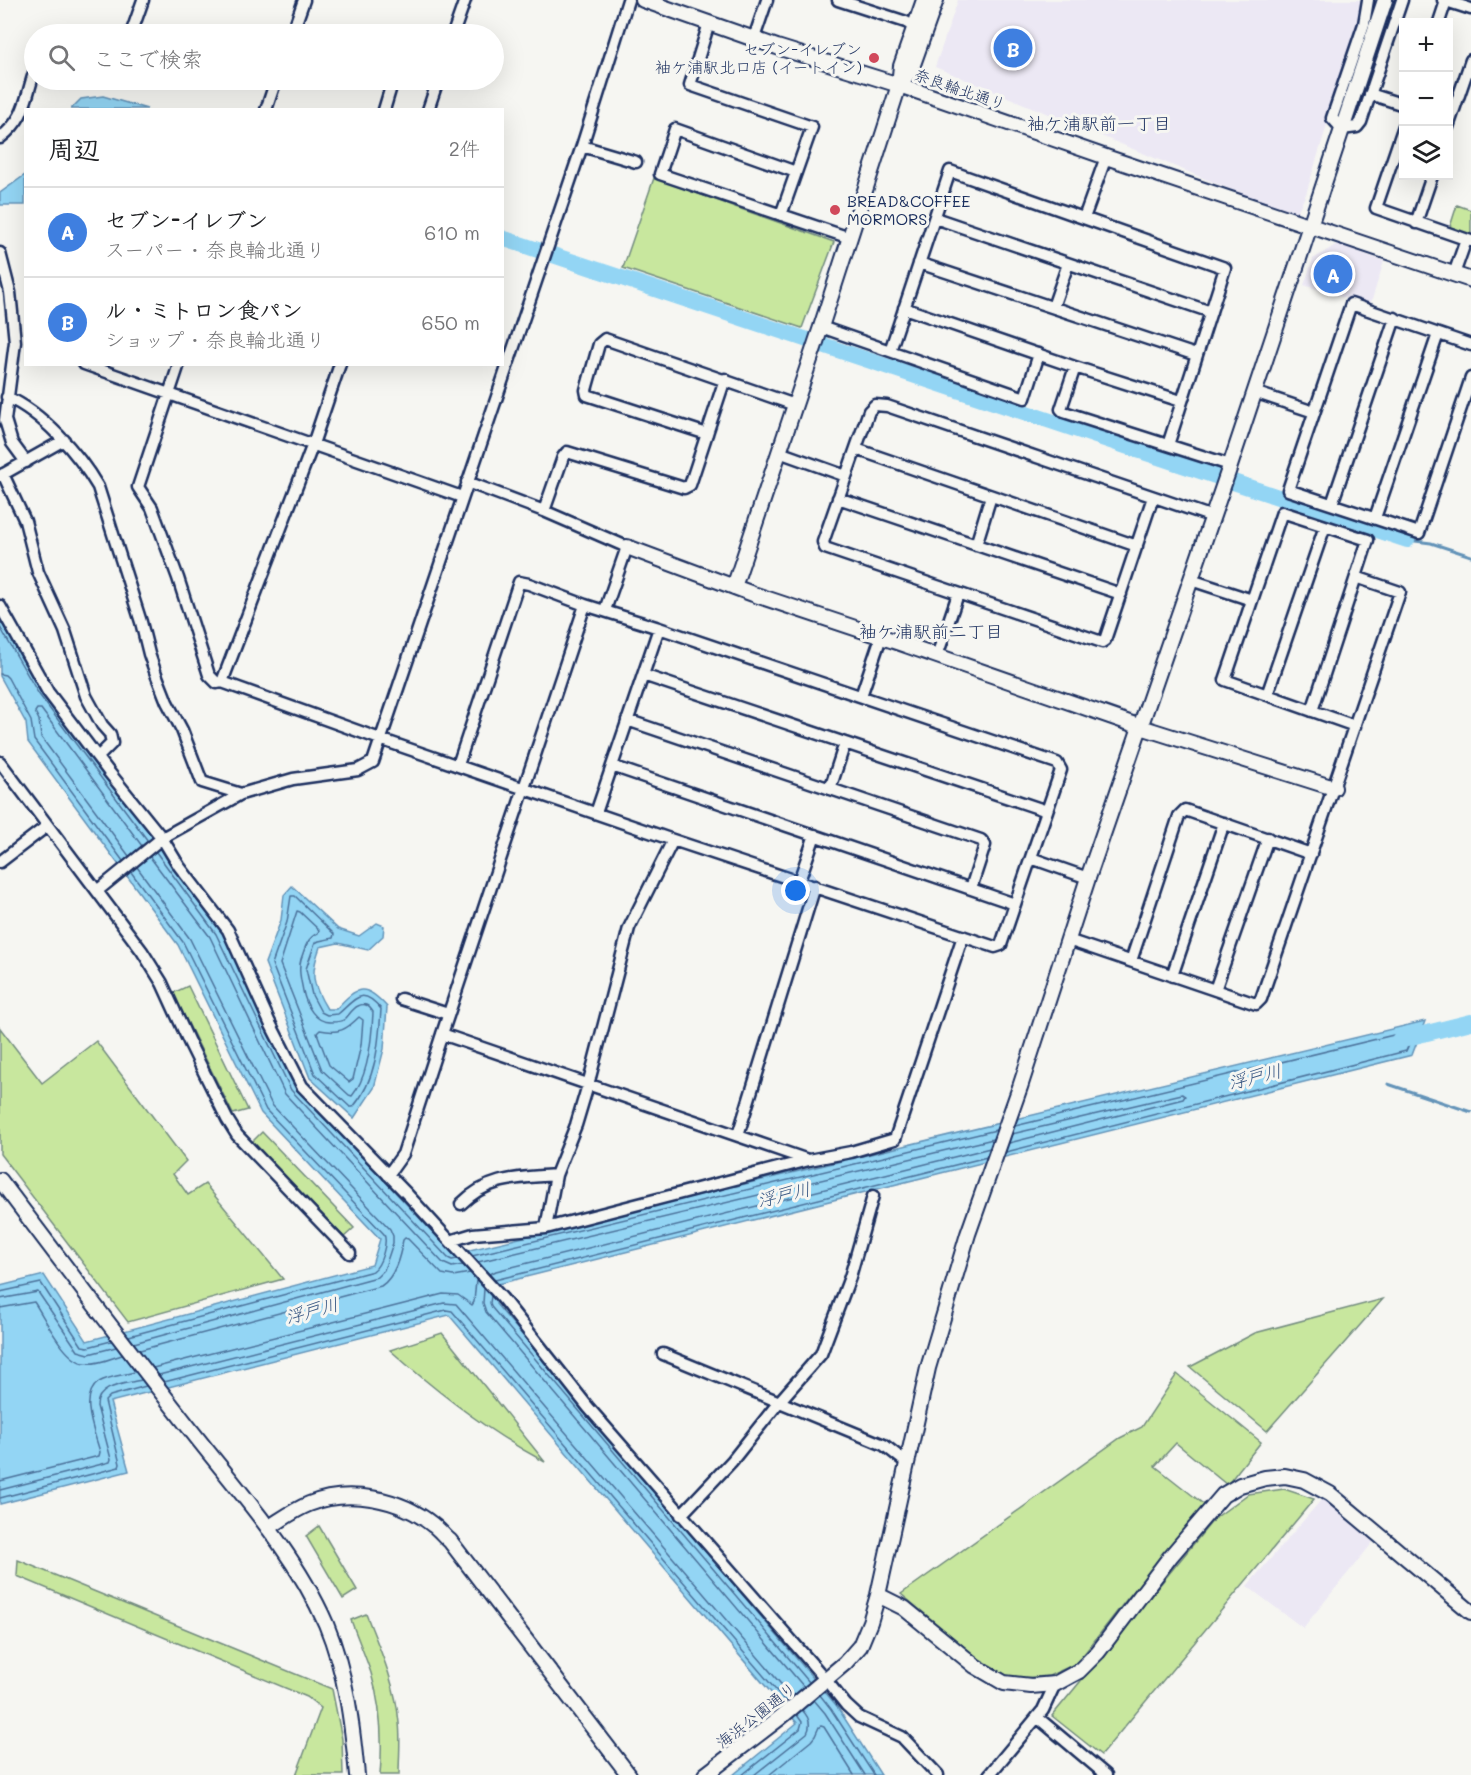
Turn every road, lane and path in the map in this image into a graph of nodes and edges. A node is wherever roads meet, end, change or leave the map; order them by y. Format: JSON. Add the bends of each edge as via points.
{"nodes":[{"id":1,"x":143,"y":0,"type":"edge"},
{"id":2,"x":304,"y":0,"type":"edge"},
{"id":3,"x":465,"y":0,"type":"edge"},
{"id":4,"x":628,"y":0,"type":"edge"},
{"id":5,"x":643,"y":0,"type":"edge"},
{"id":6,"x":767,"y":0,"type":"edge"},
{"id":7,"x":924,"y":0,"type":"edge"},
{"id":8,"x":936,"y":0,"type":"edge"},
{"id":9,"x":1368,"y":0,"type":"edge"},
{"id":10,"x":1385,"y":0,"type":"edge"},
{"id":11,"x":1402,"y":0,"type":"edge"},
{"id":12,"x":1444,"y":0,"type":"edge"},
{"id":13,"x":843,"y":1,"type":"edge"},
{"id":14,"x":1471,"y":9,"type":"edge"},
{"id":15,"x":1440,"y":18,"type":"edge"},
{"id":16,"x":709,"y":23,"type":"junction"},
{"id":17,"x":135,"y":24,"type":"edge"},
{"id":18,"x":296,"y":24,"type":"edge"},
{"id":19,"x":457,"y":24,"type":"edge"},
{"id":20,"x":914,"y":27,"type":"junction"},
{"id":21,"x":754,"y":38,"type":"junction"},
{"id":22,"x":1471,"y":60,"type":"edge"},
{"id":23,"x":899,"y":85,"type":"junction"},
{"id":24,"x":29,"y":90,"type":"edge"},
{"id":25,"x":273,"y":90,"type":"edge"},
{"id":26,"x":390,"y":90,"type":"edge"},
{"id":27,"x":435,"y":90,"type":"edge"},
{"id":28,"x":1370,"y":94,"type":"junction"},
{"id":29,"x":1399,"y":103,"type":"edge"},
{"id":30,"x":267,"y":108,"type":"edge"},
{"id":31,"x":385,"y":108,"type":"edge"},
{"id":32,"x":429,"y":108,"type":"edge"},
{"id":33,"x":1449,"y":126,"type":"edge"},
{"id":34,"x":1342,"y":129,"type":"junction"},
{"id":35,"x":0,"y":138,"type":"edge"},
{"id":36,"x":1399,"y":141,"type":"edge"},
{"id":37,"x":582,"y":146,"type":"junction"},
{"id":38,"x":1106,"y":157,"type":"junction"},
{"id":39,"x":636,"y":162,"type":"dead end"},
{"id":40,"x":796,"y":172,"type":"junction"},
{"id":41,"x":1431,"y":180,"type":"edge"},
{"id":42,"x":782,"y":215,"type":"junction"},
{"id":43,"x":935,"y":218,"type":"junction"},
{"id":44,"x":1084,"y":218,"type":"junction"},
{"id":45,"x":1416,"y":223,"type":"junction"},
{"id":46,"x":1310,"y":226,"type":"junction"},
{"id":47,"x":850,"y":238,"type":"junction"},
{"id":48,"x":1469,"y":241,"type":"edge"},
{"id":49,"x":0,"y":253,"type":"edge"},
{"id":50,"x":920,"y":263,"type":"junction"},
{"id":51,"x":1068,"y":264,"type":"junction"},
{"id":52,"x":1454,"y":274,"type":"junction"},
{"id":53,"x":1471,"y":280,"type":"edge"},
{"id":54,"x":904,"y":308,"type":"junction"},
{"id":55,"x":1053,"y":308,"type":"junction"},
{"id":56,"x":1210,"y":312,"type":"junction"},
{"id":57,"x":1395,"y":318,"type":"junction"},
{"id":58,"x":821,"y":327,"type":"junction"},
{"id":59,"x":1438,"y":334,"type":"junction"},
{"id":60,"x":20,"y":344,"type":"edge"},
{"id":61,"x":1471,"y":345,"type":"edge"},
{"id":62,"x":890,"y":351,"type":"junction"},
{"id":63,"x":1040,"y":354,"type":"junction"},
{"id":64,"x":1196,"y":355,"type":"junction"},
{"id":65,"x":91,"y":366,"type":"edge"},
{"id":66,"x":179,"y":366,"type":"edge"},
{"id":67,"x":339,"y":366,"type":"edge"},
{"id":68,"x":1075,"y":367,"type":"junction"},
{"id":69,"x":1471,"y":378,"type":"edge"},
{"id":70,"x":725,"y":379,"type":"junction"},
{"id":71,"x":1254,"y":393,"type":"junction"},
{"id":72,"x":170,"y":395,"type":"junction"},
{"id":73,"x":7,"y":397,"type":"junction"},
{"id":74,"x":1181,"y":401,"type":"junction"},
{"id":75,"x":795,"y":405,"type":"junction"},
{"id":76,"x":3,"y":411,"type":"edge"},
{"id":77,"x":1314,"y":412,"type":"junction"},
{"id":78,"x":707,"y":434,"type":"junction"},
{"id":79,"x":64,"y":440,"type":"junction"},
{"id":80,"x":313,"y":444,"type":"junction"},
{"id":81,"x":1168,"y":445,"type":"junction"},
{"id":82,"x":856,"y":448,"type":"junction"},
{"id":83,"x":779,"y":452,"type":"junction"},
{"id":84,"x":26,"y":462,"type":"junction"},
{"id":85,"x":1229,"y":468,"type":"junction"},
{"id":86,"x":2,"y":475,"type":"edge"},
{"id":87,"x":846,"y":476,"type":"junction"},
{"id":88,"x":467,"y":482,"type":"junction"},
{"id":89,"x":991,"y":496,"type":"junction"},
{"id":90,"x":462,"y":497,"type":"junction"},
{"id":91,"x":1153,"y":497,"type":"junction"},
{"id":92,"x":838,"y":498,"type":"junction"},
{"id":93,"x":1332,"y":504,"type":"junction"},
{"id":94,"x":544,"y":511,"type":"junction"},
{"id":95,"x":1213,"y":517,"type":"junction"},
{"id":96,"x":1376,"y":519,"type":"junction"},
{"id":97,"x":1324,"y":526,"type":"junction"},
{"id":98,"x":976,"y":545,"type":"junction"},
{"id":99,"x":1137,"y":546,"type":"junction"},
{"id":100,"x":627,"y":547,"type":"junction"},
{"id":101,"x":1356,"y":577,"type":"junction"},
{"id":102,"x":1191,"y":580,"type":"junction"},
{"id":103,"x":734,"y":587,"type":"junction"},
{"id":104,"x":958,"y":594,"type":"junction"},
{"id":105,"x":1120,"y":594,"type":"junction"},
{"id":106,"x":1252,"y":600,"type":"junction"},
{"id":107,"x":585,"y":605,"type":"junction"},
{"id":108,"x":0,"y":606,"type":"edge"},
{"id":109,"x":605,"y":610,"type":"junction"},
{"id":110,"x":659,"y":628,"type":"junction"},
{"id":111,"x":881,"y":636,"type":"junction"},
{"id":112,"x":937,"y":656,"type":"junction"},
{"id":113,"x":643,"y":675,"type":"junction"},
{"id":114,"x":222,"y":682,"type":"junction"},
{"id":115,"x":1267,"y":695,"type":"junction"},
{"id":116,"x":861,"y":696,"type":"junction"},
{"id":117,"x":1311,"y":711,"type":"junction"},
{"id":118,"x":627,"y":720,"type":"junction"},
{"id":119,"x":1354,"y":726,"type":"junction"},
{"id":120,"x":1141,"y":727,"type":"junction"},
{"id":121,"x":380,"y":739,"type":"junction"},
{"id":122,"x":845,"y":743,"type":"junction"},
{"id":123,"x":98,"y":757,"type":"junction"},
{"id":124,"x":0,"y":762,"type":"edge"},
{"id":125,"x":458,"y":765,"type":"junction"},
{"id":126,"x":612,"y":766,"type":"junction"},
{"id":127,"x":524,"y":787,"type":"junction"},
{"id":128,"x":1334,"y":788,"type":"junction"},
{"id":129,"x":830,"y":789,"type":"junction"},
{"id":130,"x":241,"y":794,"type":"junction"},
{"id":131,"x":1047,"y":811,"type":"junction"},
{"id":132,"x":596,"y":813,"type":"junction"},
{"id":133,"x":1224,"y":823,"type":"junction"},
{"id":134,"x":47,"y":825,"type":"junction"},
{"id":135,"x":814,"y":835,"type":"junction"},
{"id":136,"x":162,"y":838,"type":"junction"},
{"id":137,"x":1268,"y":838,"type":"junction"},
{"id":138,"x":673,"y":840,"type":"junction"},
{"id":139,"x":1311,"y":854,"type":"junction"},
{"id":140,"x":1031,"y":858,"type":"junction"},
{"id":141,"x":0,"y":862,"type":"edge"},
{"id":142,"x":1088,"y":878,"type":"junction"},
{"id":143,"x":799,"y":881,"type":"junction"},
{"id":144,"x":815,"y":886,"type":"junction"},
{"id":145,"x":971,"y":888,"type":"junction"},
{"id":146,"x":97,"y":891,"type":"junction"},
{"id":147,"x":1015,"y":904,"type":"junction"},
{"id":148,"x":963,"y":936,"type":"junction"},
{"id":149,"x":1068,"y":940,"type":"junction"},
{"id":150,"x":1131,"y":961,"type":"junction"},
{"id":151,"x":1172,"y":975,"type":"junction"},
{"id":152,"x":1215,"y":990,"type":"junction"},
{"id":153,"x":401,"y":999,"type":"dead end"},
{"id":154,"x":448,"y":1014,"type":"junction"},
{"id":155,"x":442,"y":1034,"type":"junction"},
{"id":156,"x":588,"y":1085,"type":"junction"},
{"id":157,"x":738,"y":1135,"type":"junction"},
{"id":158,"x":808,"y":1160,"type":"junction"},
{"id":159,"x":556,"y":1174,"type":"junction"},
{"id":160,"x":388,"y":1175,"type":"junction"},
{"id":161,"x":0,"y":1180,"type":"edge"},
{"id":162,"x":873,"y":1196,"type":"dead end"},
{"id":163,"x":461,"y":1204,"type":"dead end"},
{"id":164,"x":546,"y":1228,"type":"junction"},
{"id":165,"x":450,"y":1241,"type":"junction"},
{"id":166,"x":351,"y":1253,"type":"dead end"},
{"id":167,"x":663,"y":1354,"type":"dead end"},
{"id":168,"x":779,"y":1402,"type":"junction"},
{"id":169,"x":907,"y":1463,"type":"junction"},
{"id":170,"x":681,"y":1515,"type":"junction"},
{"id":171,"x":268,"y":1528,"type":"junction"},
{"id":172,"x":878,"y":1595,"type":"junction"},
{"id":173,"x":1471,"y":1612,"type":"edge"},
{"id":174,"x":826,"y":1680,"type":"junction"},
{"id":175,"x":1055,"y":1684,"type":"junction"},
{"id":176,"x":1037,"y":1717,"type":"junction"},
{"id":177,"x":357,"y":1775,"type":"edge"},
{"id":178,"x":629,"y":1775,"type":"edge"},
{"id":179,"x":705,"y":1775,"type":"edge"},
{"id":180,"x":938,"y":1775,"type":"edge"},
{"id":181,"x":988,"y":1775,"type":"edge"},
{"id":182,"x":1106,"y":1775,"type":"edge"}],
"edges":[{"from":1,"to":17,"type":"street"},
{"from":2,"to":18,"type":"street"},
{"from":3,"to":19,"type":"street"},
{"from":4,"to":37,"type":"street"},
{"from":5,"to":16,"type":"street","name":"奈良輪北通り"},
{"from":6,"to":21,"type":"street"},
{"from":7,"to":20,"type":"street"},
{"from":8,"to":23,"type":"street","via":[[911,70]]},
{"from":9,"to":34,"type":"street","via":[[1364,24],[1332,118]]},
{"from":10,"to":34,"type":"street","name":"海浜公園通り"},
{"from":11,"to":28,"type":"street"},
{"from":12,"to":14,"type":"street"},
{"from":12,"to":15,"type":"street"},
{"from":13,"to":20,"type":"street"},
{"from":16,"to":21,"type":"street","name":"奈良輪北通り"},
{"from":16,"to":40,"type":"street","via":[[690,85],[812,127]]},
{"from":20,"to":23,"type":"street"},
{"from":21,"to":23,"type":"street","name":"奈良輪北通り"},
{"from":22,"to":33,"type":"street"},
{"from":23,"to":38,"type":"street","name":"奈良輪北通り"},
{"from":23,"to":47,"type":"street"},
{"from":24,"to":35,"type":"street","via":[[20,118]]},
{"from":25,"to":30,"type":"street"},
{"from":26,"to":31,"type":"street"},
{"from":27,"to":32,"type":"street"},
{"from":28,"to":29,"type":"street"},
{"from":28,"to":34,"type":"street","via":[[1361,122],[1357,127]]},
{"from":34,"to":46,"type":"street","name":"海浜公園通り"},
{"from":36,"to":45,"type":"street","via":[[1376,208]]},
{"from":37,"to":39,"type":"street"},
{"from":37,"to":88,"type":"street"},
{"from":38,"to":44,"type":"street"},
{"from":38,"to":46,"type":"street","name":"奈良輪北通り"},
{"from":40,"to":42,"type":"street"},
{"from":40,"to":42,"type":"street","via":[[675,129],[660,174]]},
{"from":41,"to":45,"type":"street"},
{"from":42,"to":47,"type":"street"},
{"from":43,"to":44,"type":"street","via":[[950,171]]},
{"from":43,"to":50,"type":"street"},
{"from":43,"to":51,"type":"street"},
{"from":44,"to":56,"type":"street","via":[[1225,268]]},
{"from":45,"to":48,"type":"street"},
{"from":46,"to":52,"type":"street","name":"奈良輪北通り"},
{"from":46,"to":71,"type":"street","name":"海浜公園通り"},
{"from":47,"to":58,"type":"street"},
{"from":48,"to":52,"type":"street"},
{"from":49,"to":60,"type":"street"},
{"from":50,"to":54,"type":"street"},
{"from":50,"to":55,"type":"street"},
{"from":51,"to":55,"type":"street"},
{"from":51,"to":56,"type":"street"},
{"from":52,"to":53,"type":"street","name":"奈良輪北通り"},
{"from":54,"to":62,"type":"street"},
{"from":54,"to":63,"type":"street"},
{"from":55,"to":64,"type":"street"},
{"from":56,"to":64,"type":"street"},
{"from":57,"to":59,"type":"street"},
{"from":57,"to":77,"type":"street","via":[[1351,304]]},
{"from":57,"to":93,"type":"street"},
{"from":58,"to":62,"type":"street"},
{"from":58,"to":75,"type":"street"},
{"from":59,"to":61,"type":"street"},
{"from":59,"to":96,"type":"street"},
{"from":60,"to":73,"type":"street"},
{"from":62,"to":63,"type":"street","via":[[1025,398]]},
{"from":63,"to":68,"type":"street"},
{"from":64,"to":74,"type":"street"},
{"from":65,"to":72,"type":"street"},
{"from":66,"to":72,"type":"street"},
{"from":67,"to":80,"type":"street"},
{"from":68,"to":74,"type":"street"},
{"from":68,"to":81,"type":"street","via":[[1061,409],[1064,412]]},
{"from":69,"to":96,"type":"street","via":[[1419,533]]},
{"from":70,"to":75,"type":"street"},
{"from":70,"to":78,"type":"street"},
{"from":70,"to":78,"type":"street","via":[[605,339],[599,344],[585,390],[587,395]]},
{"from":71,"to":77,"type":"street"},
{"from":71,"to":85,"type":"street","name":"海浜公園通り"},
{"from":72,"to":80,"type":"street"},
{"from":72,"to":114,"type":"street","via":[[138,487],[152,508],[209,675],[217,683]]},
{"from":73,"to":76,"type":"street"},
{"from":73,"to":79,"type":"street"},
{"from":74,"to":81,"type":"street"},
{"from":75,"to":83,"type":"street"},
{"from":76,"to":84,"type":"street","via":[[12,443]]},
{"from":77,"to":93,"type":"street","via":[[1288,490]]},
{"from":78,"to":94,"type":"street","via":[[690,485],[684,488],[567,452]]},
{"from":79,"to":84,"type":"street"},
{"from":79,"to":130,"type":"street","via":[[98,487],[149,654],[201,782]]},
{"from":80,"to":90,"type":"street"},
{"from":80,"to":114,"type":"street"},
{"from":81,"to":85,"type":"street"},
{"from":82,"to":87,"type":"street"},
{"from":82,"to":89,"type":"street"},
{"from":82,"to":91,"type":"street","via":[[868,411],[875,405],[887,406]]},
{"from":83,"to":87,"type":"street"},
{"from":83,"to":103,"type":"street"},
{"from":84,"to":86,"type":"street"},
{"from":85,"to":95,"type":"street","name":"海浜公園通り"},
{"from":86,"to":123,"type":"street","via":[[25,521],[38,572],[65,631],[86,696],[110,734],[112,743]]},
{"from":87,"to":92,"type":"street"},
{"from":88,"to":90,"type":"street"},
{"from":88,"to":94,"type":"street"},
{"from":89,"to":98,"type":"street"},
{"from":89,"to":99,"type":"street"},
{"from":90,"to":121,"type":"street"},
{"from":91,"to":95,"type":"street"},
{"from":91,"to":99,"type":"street"},
{"from":92,"to":98,"type":"street"},
{"from":92,"to":104,"type":"street","via":[[823,542],[825,548]]},
{"from":93,"to":96,"type":"street"},
{"from":94,"to":100,"type":"street"},
{"from":95,"to":102,"type":"street","name":"海浜公園通り"},
{"from":97,"to":101,"type":"street","via":[[1368,540]]},
{"from":97,"to":106,"type":"street","via":[[1282,512]]},
{"from":97,"to":115,"type":"street"},
{"from":98,"to":105,"type":"street"},
{"from":99,"to":105,"type":"street"},
{"from":100,"to":103,"type":"street"},
{"from":100,"to":109,"type":"street"},
{"from":101,"to":117,"type":"street"},
{"from":101,"to":119,"type":"street","via":[[1400,592]]},
{"from":102,"to":106,"type":"street"},
{"from":102,"to":120,"type":"street","name":"海浜公園通り"},
{"from":103,"to":111,"type":"street"},
{"from":104,"to":105,"type":"street","via":[[1102,642]]},
{"from":104,"to":112,"type":"street"},
{"from":106,"to":115,"type":"street","via":[[1225,680]]},
{"from":107,"to":109,"type":"street"},
{"from":107,"to":125,"type":"street","via":[[519,582]]},
{"from":107,"to":127,"type":"street"},
{"from":108,"to":123,"type":"street","via":[[48,692]]},
{"from":109,"to":110,"type":"street"},
{"from":110,"to":113,"type":"street"},
{"from":110,"to":116,"type":"street"},
{"from":111,"to":112,"type":"street"},
{"from":111,"to":116,"type":"street"},
{"from":112,"to":120,"type":"street"},
{"from":113,"to":118,"type":"street"},
{"from":113,"to":122,"type":"street"},
{"from":114,"to":121,"type":"street"},
{"from":115,"to":117,"type":"street"},
{"from":116,"to":131,"type":"street","via":[[1057,763],[1061,770]]},
{"from":117,"to":119,"type":"street"},
{"from":118,"to":126,"type":"street"},
{"from":118,"to":129,"type":"street"},
{"from":119,"to":128,"type":"street"},
{"from":120,"to":128,"type":"street"},
{"from":120,"to":142,"type":"street","name":"海浜公園通り"},
{"from":121,"to":125,"type":"street"},
{"from":121,"to":130,"type":"street","via":[[373,762],[358,770],[293,779]]},
{"from":122,"to":129,"type":"street"},
{"from":122,"to":131,"type":"street"},
{"from":123,"to":136,"type":"street"},
{"from":124,"to":134,"type":"street"},
{"from":125,"to":127,"type":"street"},
{"from":126,"to":132,"type":"street"},
{"from":126,"to":135,"type":"street"},
{"from":127,"to":132,"type":"street"},
{"from":127,"to":154,"type":"street"},
{"from":128,"to":139,"type":"street"},
{"from":129,"to":145,"type":"street","via":[[981,840],[985,845]]},
{"from":130,"to":136,"type":"street"},
{"from":131,"to":140,"type":"street"},
{"from":132,"to":138,"type":"street"},
{"from":133,"to":137,"type":"street"},
{"from":133,"to":150,"type":"street","via":[[1185,810],[1179,816]]},
{"from":133,"to":151,"type":"street"},
{"from":134,"to":141,"type":"street"},
{"from":134,"to":146,"type":"street"},
{"from":135,"to":143,"type":"street"},
{"from":135,"to":145,"type":"street"},
{"from":136,"to":146,"type":"street"},
{"from":136,"to":160,"type":"street","via":[[228,930],[298,1080]]},
{"from":137,"to":139,"type":"street"},
{"from":137,"to":152,"type":"street"},
{"from":138,"to":143,"type":"street"},
{"from":138,"to":156,"type":"street","via":[[629,928]]},
{"from":139,"to":152,"type":"street","via":[[1261,999],[1256,1005]]},
{"from":140,"to":142,"type":"street"},
{"from":140,"to":147,"type":"street"},
{"from":142,"to":149,"type":"street","name":"海浜公園通り"},
{"from":143,"to":144,"type":"street"},
{"from":144,"to":148,"type":"street"},
{"from":144,"to":157,"type":"street"},
{"from":145,"to":147,"type":"street"},
{"from":146,"to":166,"type":"street","via":[[162,983],[237,1135]]},
{"from":147,"to":148,"type":"street","via":[[1001,945],[995,947]]},
{"from":148,"to":158,"type":"street","via":[[896,1138]]},
{"from":149,"to":150,"type":"street"},
{"from":149,"to":169,"type":"street","name":"海浜公園通り","via":[[939,1328]]},
{"from":150,"to":151,"type":"street"},
{"from":151,"to":152,"type":"street"},
{"from":153,"to":154,"type":"street"},
{"from":154,"to":155,"type":"street"},
{"from":155,"to":156,"type":"street"},
{"from":155,"to":160,"type":"street","via":[[403,1154]]},
{"from":156,"to":157,"type":"street"},
{"from":156,"to":159,"type":"street"},
{"from":157,"to":158,"type":"street"},
{"from":158,"to":164,"type":"street"},
{"from":159,"to":163,"type":"street","via":[[517,1177],[484,1186]]},
{"from":159,"to":164,"type":"street"},
{"from":160,"to":165,"type":"street"},
{"from":161,"to":171,"type":"street"},
{"from":162,"to":168,"type":"street","via":[[850,1277],[821,1354]]},
{"from":164,"to":165,"type":"street","via":[[473,1234]]},
{"from":165,"to":170,"type":"street","via":[[498,1293],[588,1407]]},
{"from":167,"to":168,"type":"street"},
{"from":168,"to":169,"type":"street","via":[[884,1445]]},
{"from":168,"to":170,"type":"street","via":[[732,1461]]},
{"from":169,"to":172,"type":"street","name":"海浜公園通り"},
{"from":170,"to":174,"type":"street"},
{"from":171,"to":177,"type":"street","via":[[316,1602],[333,1645],[351,1715]]},
{"from":171,"to":178,"type":"street","via":[[309,1504],[345,1496],[389,1502],[434,1525]]},
{"from":172,"to":174,"type":"street","name":"海浜公園通り","via":[[860,1646]]},
{"from":172,"to":175,"type":"street","via":[[904,1608],[975,1666],[1004,1683]]},
{"from":173,"to":175,"type":"street","via":[[1330,1494],[1304,1480],[1286,1476],[1265,1478],[1223,1495],[1098,1652],[1079,1671]]},
{"from":174,"to":179,"type":"street","name":"海浜公園通り"},
{"from":174,"to":180,"type":"street","via":[[846,1705],[859,1716],[902,1737]]},
{"from":175,"to":176,"type":"street"},
{"from":176,"to":181,"type":"street"},
{"from":176,"to":182,"type":"street"}]}
